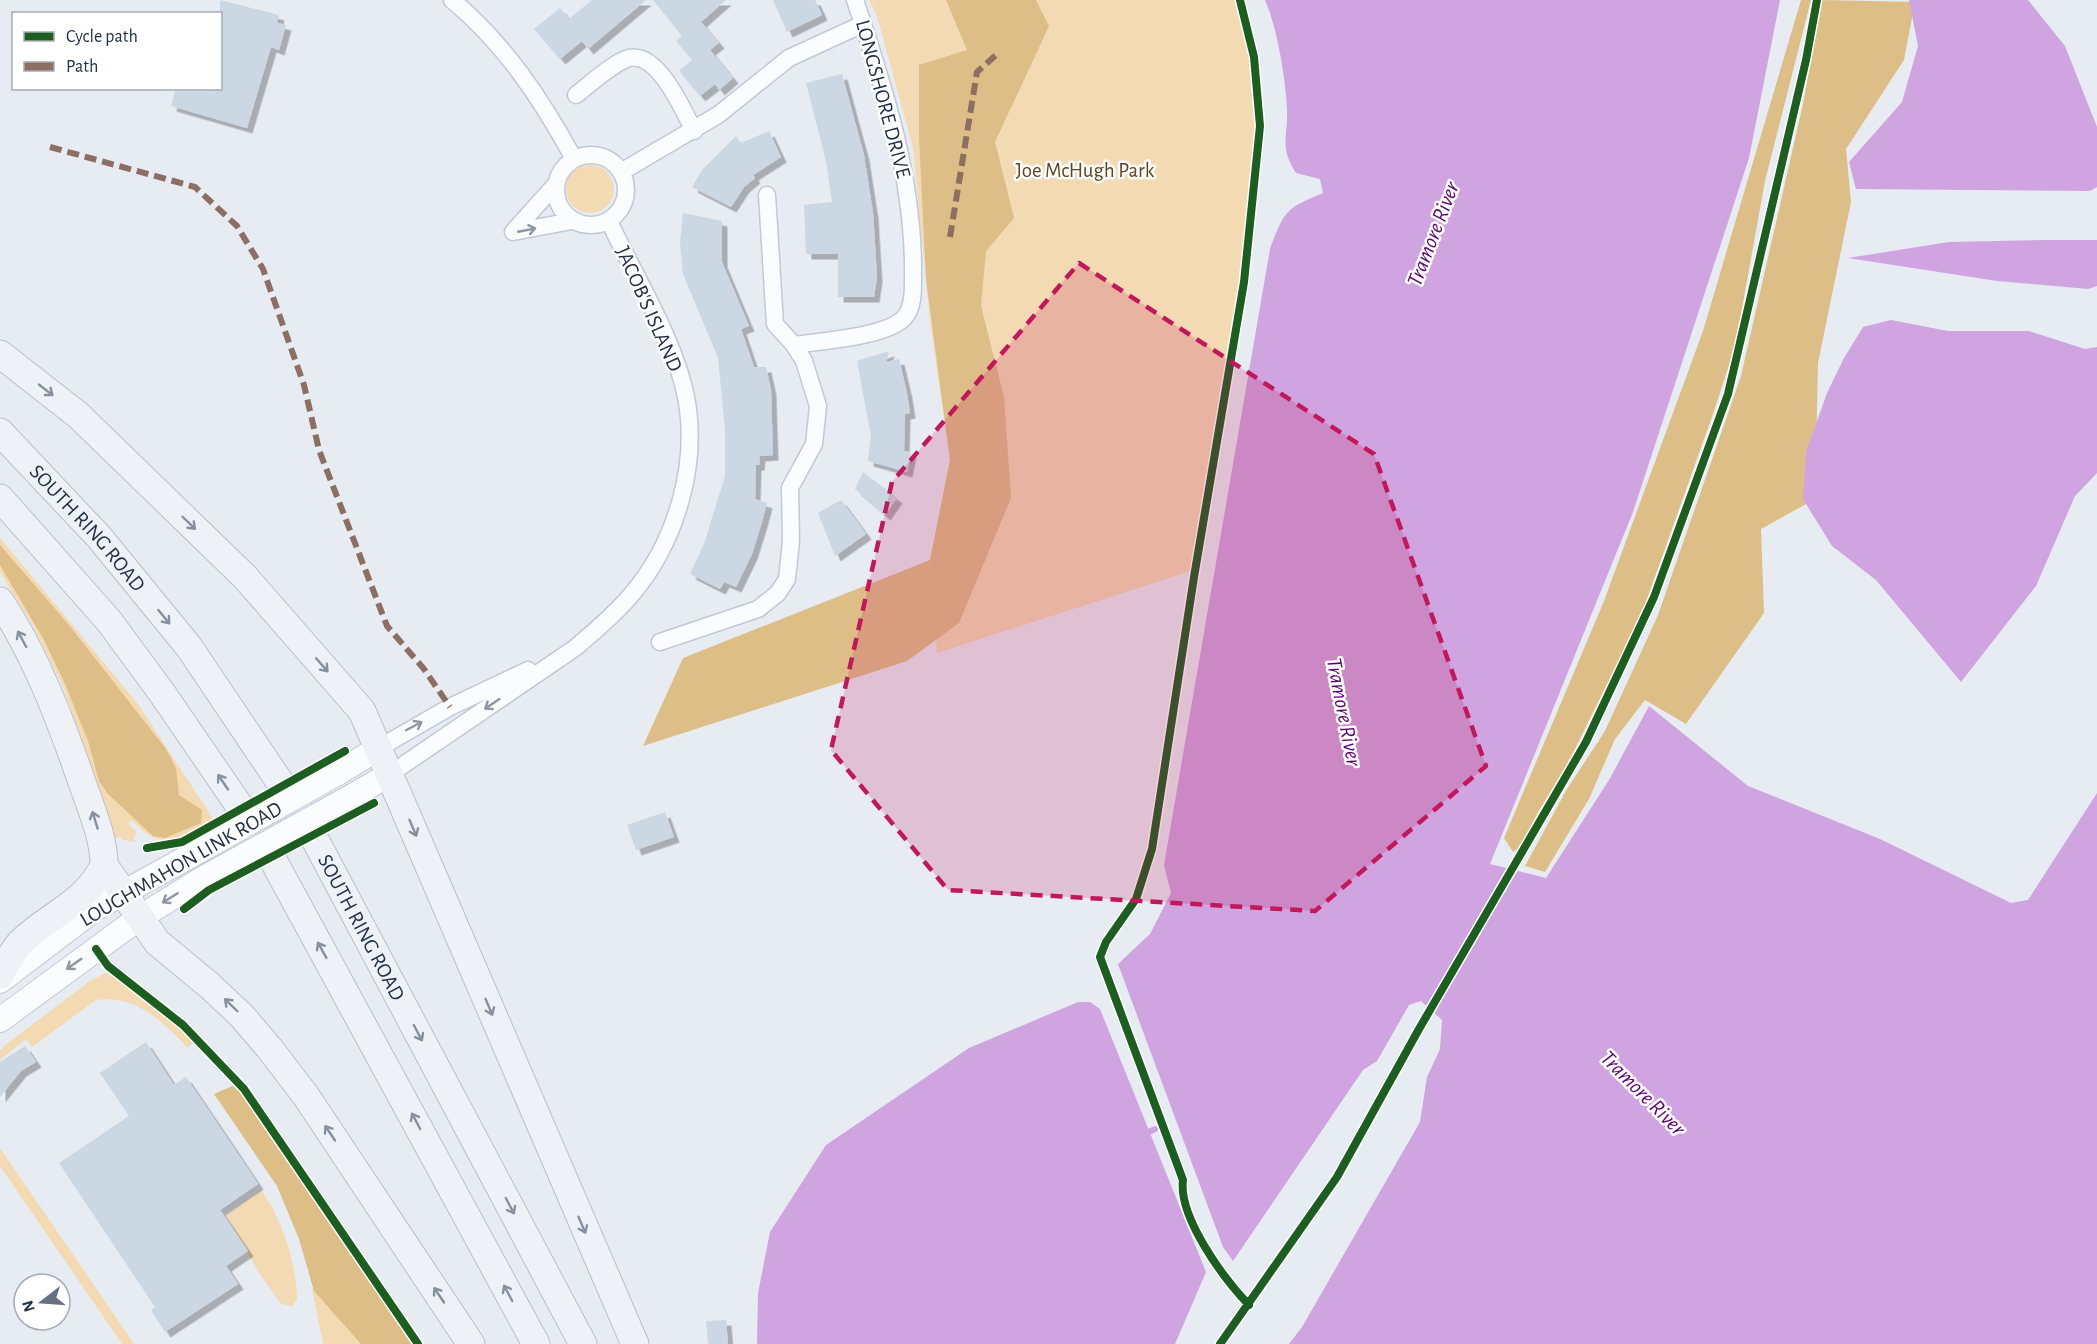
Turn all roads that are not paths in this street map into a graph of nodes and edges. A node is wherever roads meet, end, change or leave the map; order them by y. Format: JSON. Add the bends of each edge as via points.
{"nodes":[{"id":1,"x":452,"y":0,"type":"edge"},
{"id":2,"x":855,"y":0,"type":"edge"},
{"id":3,"x":863,"y":24,"type":"junction"},
{"id":4,"x":576,"y":95,"type":"dead end"},
{"id":5,"x":694,"y":130,"type":"junction"},
{"id":6,"x":574,"y":159,"type":"junction"},
{"id":7,"x":621,"y":172,"type":"junction"},
{"id":8,"x":556,"y":184,"type":"junction"},
{"id":9,"x":767,"y":195,"type":"dead end"},
{"id":10,"x":572,"y":221,"type":"junction"},
{"id":11,"x":609,"y":221,"type":"junction"},
{"id":12,"x":794,"y":345,"type":"junction"},
{"id":13,"x":0,"y":354,"type":"edge"},
{"id":14,"x":0,"y":432,"type":"edge"},
{"id":15,"x":0,"y":498,"type":"edge"},
{"id":16,"x":0,"y":601,"type":"edge"},
{"id":17,"x":660,"y":642,"type":"dead end"},
{"id":18,"x":575,"y":648,"type":"junction"},
{"id":19,"x":379,"y":748,"type":"junction"},
{"id":20,"x":390,"y":774,"type":"junction"},
{"id":21,"x":104,"y":865,"type":"junction"},
{"id":22,"x":122,"y":893,"type":"junction"},
{"id":23,"x":139,"y":918,"type":"junction"},
{"id":24,"x":0,"y":975,"type":"edge"},
{"id":25,"x":0,"y":981,"type":"edge"},
{"id":26,"x":0,"y":1020,"type":"edge"},
{"id":27,"x":471,"y":1344,"type":"edge"},
{"id":28,"x":536,"y":1344,"type":"edge"},
{"id":29,"x":583,"y":1344,"type":"edge"},
{"id":30,"x":635,"y":1344,"type":"edge"}],
"edges":[{"from":1,"to":6,"type":"street","via":[[526,80]]},
{"from":2,"to":3,"type":"street","name":"LONGSHORE DRIVE"},
{"from":3,"to":5,"type":"street","via":[[789,58]]},
{"from":3,"to":12,"type":"street","name":"LONGSHORE DRIVE","via":[[904,165],[914,287],[911,305],[905,318],[882,329]]},
{"from":4,"to":5,"type":"street","via":[[622,61],[641,58],[660,73]]},
{"from":5,"to":7,"type":"street"},
{"from":6,"to":7,"type":"street","via":[[595,155],[606,158]]},
{"from":6,"to":8,"type":"street"},
{"from":7,"to":11,"type":"street","via":[[624,202]]},
{"from":8,"to":10,"type":"street","via":[[558,205]]},
{"from":8,"to":10,"type":"street","one_way":true,"via":[[513,232]]},
{"from":9,"to":12,"type":"street","via":[[773,314],[781,332]]},
{"from":10,"to":11,"type":"street","via":[[592,226]]},
{"from":11,"to":18,"type":"street","name":"JACOB'S ISLAND","via":[[677,368],[688,413],[687,468],[675,519],[651,567],[616,611]]},
{"from":12,"to":17,"type":"street","via":[[811,379],[818,406],[814,444],[790,488],[787,579],[778,593],[758,609]]},
{"from":13,"to":19,"type":"highway","one_way":true,"via":[[78,415],[246,577],[362,711]]},
{"from":14,"to":29,"type":"highway","name":"SOUTH RING ROAD","one_way":true,"via":[[99,537],[189,647],[302,815]]},
{"from":28,"to":15,"type":"highway","name":"SOUTH RING ROAD","one_way":true,"via":[[260,836],[109,621]]},
{"from":21,"to":16,"type":"highway","one_way":true,"via":[[93,813],[56,711]]},
{"from":19,"to":18,"type":"street","name":"JACOB'S ISLAND","one_way":true,"via":[[450,707]]},
{"from":18,"to":20,"type":"street","name":"JACOB'S ISLAND","one_way":true},
{"from":19,"to":20,"type":"highway"},
{"from":19,"to":22,"type":"main road","name":"LOUGHMAHON LINK ROAD","bridge":true},
{"from":20,"to":23,"type":"main road","name":"LOUGHMAHON LINK ROAD","one_way":true,"bridge":true},
{"from":20,"to":30,"type":"highway","one_way":true},
{"from":21,"to":22,"type":"highway"},
{"from":21,"to":24,"type":"highway","via":[[83,896],[19,944]]},
{"from":22,"to":23,"type":"highway"},
{"from":22,"to":25,"type":"main road","name":"LOUGHMAHON LINK ROAD"},
{"from":23,"to":26,"type":"main road","name":"LOUGHMAHON LINK ROAD","one_way":true},
{"from":27,"to":23,"type":"highway","one_way":true,"via":[[306,1096],[270,1049],[210,986],[162,948]]}]}
